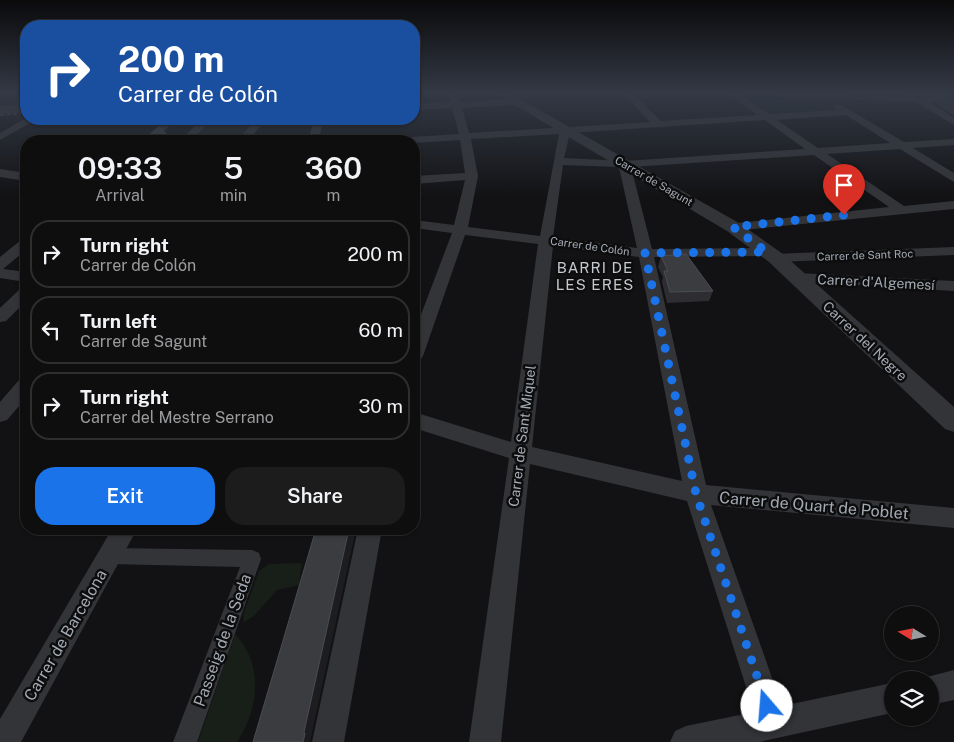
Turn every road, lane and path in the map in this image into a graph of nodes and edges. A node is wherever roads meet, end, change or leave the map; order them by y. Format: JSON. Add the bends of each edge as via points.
{"nodes":[{"id":1,"x":15,"y":129,"type":"edge"},
{"id":2,"x":463,"y":129,"type":"edge"},
{"id":3,"x":561,"y":129,"type":"edge"},
{"id":4,"x":597,"y":129,"type":"edge"},
{"id":5,"x":782,"y":129,"type":"edge"},
{"id":6,"x":874,"y":129,"type":"edge"},
{"id":7,"x":565,"y":131,"type":"junction"},
{"id":8,"x":0,"y":137,"type":"edge"},
{"id":9,"x":465,"y":137,"type":"junction"},
{"id":10,"x":420,"y":140,"type":"edge"},
{"id":11,"x":954,"y":142,"type":"edge"},
{"id":12,"x":900,"y":145,"type":"junction"},
{"id":13,"x":814,"y":151,"type":"junction"},
{"id":14,"x":558,"y":161,"type":"junction"},
{"id":15,"x":624,"y":164,"type":"junction"},
{"id":16,"x":0,"y":173,"type":"edge"},
{"id":17,"x":20,"y":175,"type":"edge"},
{"id":18,"x":472,"y":176,"type":"junction"},
{"id":19,"x":954,"y":178,"type":"edge"},
{"id":20,"x":420,"y":180,"type":"edge"},
{"id":21,"x":954,"y":205,"type":"edge"},
{"id":22,"x":900,"y":209,"type":"junction"},
{"id":23,"x":420,"y":225,"type":"edge"},
{"id":24,"x":733,"y":227,"type":"junction"},
{"id":25,"x":460,"y":230,"type":"junction"},
{"id":26,"x":546,"y":240,"type":"junction"},
{"id":27,"x":20,"y":248,"type":"edge"},
{"id":28,"x":954,"y":251,"type":"edge"},
{"id":29,"x":645,"y":253,"type":"junction"},
{"id":30,"x":771,"y":255,"type":"junction"},
{"id":31,"x":0,"y":265,"type":"edge"},
{"id":32,"x":0,"y":273,"type":"edge"},
{"id":33,"x":20,"y":276,"type":"edge"},
{"id":34,"x":797,"y":278,"type":"junction"},
{"id":35,"x":954,"y":286,"type":"edge"},
{"id":36,"x":20,"y":298,"type":"edge"},
{"id":37,"x":0,"y":317,"type":"edge"},
{"id":38,"x":420,"y":340,"type":"edge"},
{"id":39,"x":20,"y":392,"type":"edge"},
{"id":40,"x":0,"y":415,"type":"edge"},
{"id":41,"x":420,"y":422,"type":"edge"},
{"id":42,"x":954,"y":422,"type":"edge"},
{"id":43,"x":520,"y":453,"type":"junction"},
{"id":44,"x":696,"y":494,"type":"junction"},
{"id":45,"x":954,"y":518,"type":"edge"},
{"id":46,"x":122,"y":535,"type":"edge"},
{"id":47,"x":369,"y":535,"type":"edge"},
{"id":48,"x":110,"y":556,"type":"junction"},
{"id":49,"x":954,"y":685,"type":"edge"},
{"id":50,"x":939,"y":688,"type":"edge"},
{"id":51,"x":884,"y":700,"type":"edge"},
{"id":52,"x":777,"y":733,"type":"edge"},
{"id":53,"x":4,"y":742,"type":"edge"},
{"id":54,"x":185,"y":742,"type":"edge"},
{"id":55,"x":328,"y":742,"type":"edge"},
{"id":56,"x":485,"y":742,"type":"edge"},
{"id":57,"x":686,"y":742,"type":"edge"}],
"edges":[{"from":1,"to":8,"type":"street"},
{"from":2,"to":9,"type":"street"},
{"from":3,"to":7,"type":"street","name":"Carrer de Sagunt"},
{"from":4,"to":7,"type":"street"},
{"from":5,"to":13,"type":"street"},
{"from":6,"to":12,"type":"street"},
{"from":7,"to":9,"type":"street"},
{"from":7,"to":14,"type":"street","name":"Carrer de Sant Miquel"},
{"from":7,"to":15,"type":"street","name":"Carrer de Sagunt"},
{"from":9,"to":10,"type":"street"},
{"from":9,"to":18,"type":"street"},
{"from":11,"to":12,"type":"street"},
{"from":12,"to":13,"type":"street"},
{"from":12,"to":19,"type":"street"},
{"from":13,"to":15,"type":"street"},
{"from":13,"to":22,"type":"street"},
{"from":14,"to":15,"type":"street"},
{"from":14,"to":26,"type":"street","name":"Carrer de Sant Miquel"},
{"from":15,"to":24,"type":"street","name":"Carrer de Sagunt"},
{"from":15,"to":29,"type":"street"},
{"from":16,"to":17,"type":"street"},
{"from":18,"to":20,"type":"street"},
{"from":18,"to":25,"type":"street"},
{"from":21,"to":22,"type":"street"},
{"from":22,"to":24,"type":"street"},
{"from":23,"to":25,"type":"street","name":"Carrer de Colón"},
{"from":24,"to":30,"type":"street","name":"Carrer de Sagunt"},
{"from":25,"to":26,"type":"street","name":"Carrer de Colón"},
{"from":25,"to":38,"type":"street"},
{"from":26,"to":29,"type":"street","name":"Carrer de Colón"},
{"from":26,"to":43,"type":"street","name":"Carrer de Sant Miquel"},
{"from":27,"to":31,"type":"street"},
{"from":28,"to":30,"type":"street","name":"Carrer de Sant Roc"},
{"from":29,"to":30,"type":"street","name":"Carrer de Colón"},
{"from":29,"to":44,"type":"street"},
{"from":30,"to":34,"type":"street","name":"Carrer del Negre"},
{"from":32,"to":33,"type":"street"},
{"from":34,"to":35,"type":"street","name":"Carrer d'Algemesí"},
{"from":34,"to":42,"type":"street","name":"Carrer del Negre"},
{"from":36,"to":37,"type":"street"},
{"from":39,"to":40,"type":"street"},
{"from":41,"to":43,"type":"street","name":"Carrer de Quart de Poblet"},
{"from":43,"to":44,"type":"street","name":"Carrer de Quart de Poblet"},
{"from":43,"to":56,"type":"street","name":"Carrer de Sant Miquel"},
{"from":44,"to":45,"type":"street","name":"Carrer de Quart de Poblet"},
{"from":44,"to":52,"type":"street"},
{"from":46,"to":48,"type":"street","name":"Carrer de Barcelona"},
{"from":47,"to":55,"type":"street"},
{"from":48,"to":53,"type":"street","name":"Carrer de Barcelona"},
{"from":48,"to":54,"type":"street","name":"Passeig de la Seda","via":[[252,559]]},
{"from":49,"to":50,"type":"street"},
{"from":51,"to":52,"type":"street"},
{"from":52,"to":57,"type":"street"}]}
